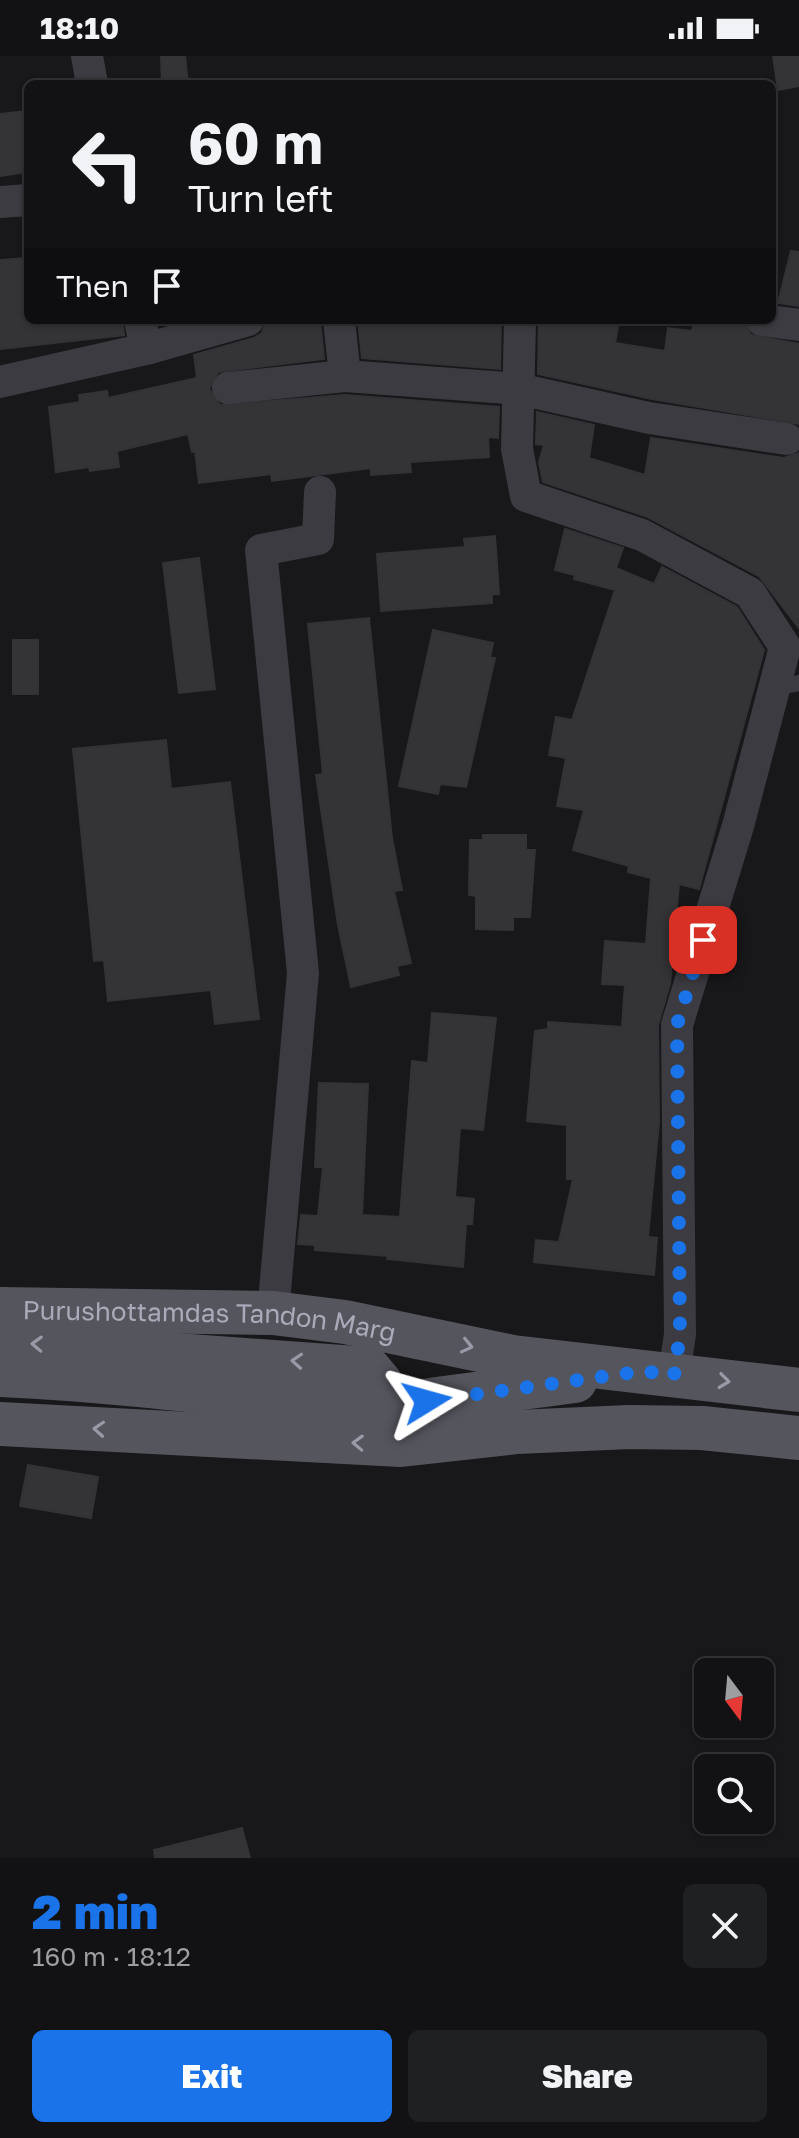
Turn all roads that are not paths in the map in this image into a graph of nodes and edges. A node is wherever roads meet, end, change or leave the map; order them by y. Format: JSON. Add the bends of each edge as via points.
{"nodes":[{"id":1,"x":87,"y":56,"type":"edge"},
{"id":2,"x":91,"y":80,"type":"edge"},
{"id":3,"x":24,"y":200,"type":"edge"},
{"id":4,"x":0,"y":202,"type":"edge"},
{"id":5,"x":776,"y":322,"type":"edge"},
{"id":6,"x":220,"y":324,"type":"edge"},
{"id":7,"x":339,"y":324,"type":"edge"},
{"id":8,"x":520,"y":324,"type":"edge"},
{"id":9,"x":799,"y":325,"type":"edge"},
{"id":10,"x":143,"y":335,"type":"edge"},
{"id":11,"x":345,"y":376,"type":"junction"},
{"id":12,"x":0,"y":382,"type":"edge"},
{"id":13,"x":228,"y":388,"type":"dead end"},
{"id":14,"x":519,"y":389,"type":"junction"},
{"id":15,"x":787,"y":439,"type":"dead end"},
{"id":16,"x":320,"y":492,"type":"dead end"},
{"id":17,"x":787,"y":686,"type":"edge"},
{"id":18,"x":0,"y":1309,"type":"edge"},
{"id":19,"x":273,"y":1313,"type":"junction"},
{"id":20,"x":345,"y":1322,"type":"junction"},
{"id":21,"x":0,"y":1342,"type":"edge"},
{"id":22,"x":659,"y":1374,"type":"junction"},
{"id":23,"x":0,"y":1375,"type":"edge"},
{"id":24,"x":799,"y":1390,"type":"edge"},
{"id":25,"x":419,"y":1407,"type":"junction"},
{"id":26,"x":356,"y":1410,"type":"junction"},
{"id":27,"x":0,"y":1424,"type":"edge"},
{"id":28,"x":629,"y":1427,"type":"junction"},
{"id":29,"x":799,"y":1438,"type":"edge"}],
"edges":[{"from":1,"to":2,"type":"street"},
{"from":3,"to":4,"type":"street"},
{"from":5,"to":9,"type":"street"},
{"from":6,"to":10,"type":"street"},
{"from":7,"to":11,"type":"street"},
{"from":8,"to":14,"type":"street"},
{"from":10,"to":12,"type":"street"},
{"from":11,"to":13,"type":"street"},
{"from":11,"to":14,"type":"street"},
{"from":14,"to":15,"type":"street","via":[[649,418]]},
{"from":14,"to":17,"type":"street","via":[[517,449],[526,496],[642,535],[750,593],[785,647]]},
{"from":16,"to":19,"type":"street","via":[[318,539],[261,550],[303,973]]},
{"from":17,"to":22,"type":"street","via":[[677,1025],[680,1334]]},
{"from":18,"to":19,"type":"main road","name":"Purushottamdas Tandon Marg"},
{"from":19,"to":20,"type":"main road","name":"Purushottamdas Tandon Marg"},
{"from":20,"to":22,"type":"main road","name":"Purushottamdas Tandon Marg","one_way":true,"via":[[513,1357]]},
{"from":20,"to":25,"type":"main road","via":[[402,1351],[423,1383]]},
{"from":26,"to":21,"type":"main road","one_way":true,"via":[[376,1404],[380,1396],[380,1382],[369,1369]]},
{"from":22,"to":24,"type":"main road","name":"Purushottamdas Tandon Marg","one_way":true},
{"from":22,"to":25,"type":"main road"},
{"from":23,"to":26,"type":"main road","via":[[204,1389]]},
{"from":25,"to":26,"type":"main road"},
{"from":25,"to":28,"type":"main road"},
{"from":28,"to":27,"type":"main road","one_way":true,"via":[[401,1445]]},
{"from":28,"to":29,"type":"main road"}]}
